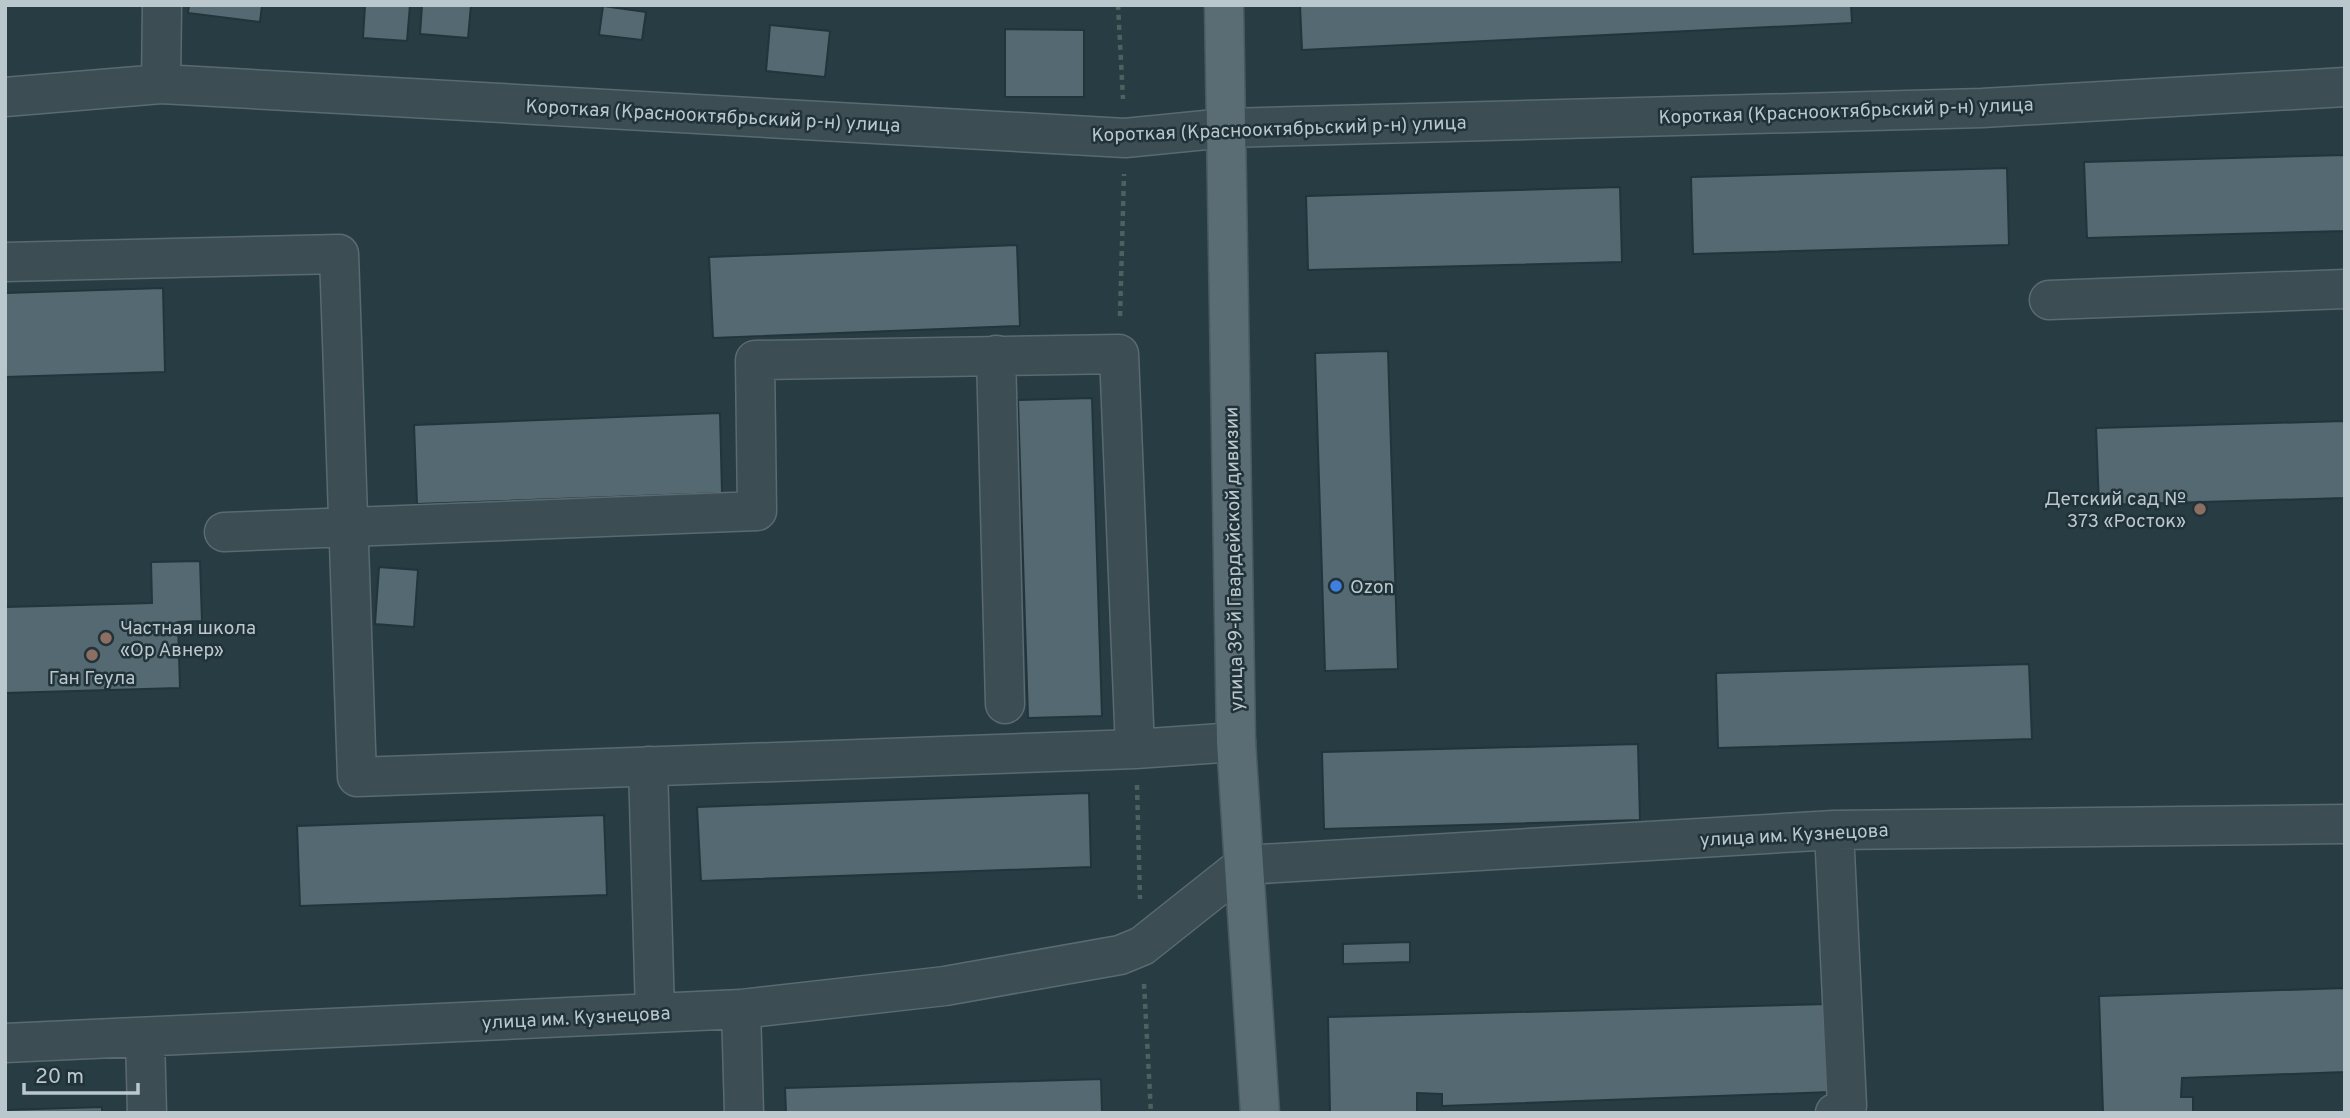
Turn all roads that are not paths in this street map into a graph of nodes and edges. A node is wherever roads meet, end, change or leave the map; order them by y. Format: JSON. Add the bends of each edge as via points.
{"nodes":[{"id":1,"x":162,"y":5,"type":"edge"},
{"id":2,"x":1224,"y":5,"type":"edge"},
{"id":3,"x":161,"y":84,"type":"junction"},
{"id":4,"x":2345,"y":87,"type":"edge"},
{"id":5,"x":5,"y":97,"type":"edge"},
{"id":6,"x":1226,"y":128,"type":"junction"},
{"id":7,"x":5,"y":262,"type":"edge"},
{"id":8,"x":2345,"y":289,"type":"edge"},
{"id":9,"x":2049,"y":300,"type":"dead end"},
{"id":10,"x":996,"y":355,"type":"junction"},
{"id":11,"x":348,"y":526,"type":"junction"},
{"id":12,"x":223,"y":532,"type":"dead end"},
{"id":13,"x":1005,"y":704,"type":"dead end"},
{"id":14,"x":1236,"y":742,"type":"junction"},
{"id":15,"x":1135,"y":749,"type":"junction"},
{"id":16,"x":648,"y":766,"type":"junction"},
{"id":17,"x":2345,"y":824,"type":"edge"},
{"id":18,"x":1834,"y":830,"type":"junction"},
{"id":19,"x":1244,"y":865,"type":"junction"},
{"id":20,"x":741,"y":1009,"type":"junction"},
{"id":21,"x":655,"y":1013,"type":"junction"},
{"id":22,"x":145,"y":1037,"type":"junction"},
{"id":23,"x":5,"y":1043,"type":"edge"},
{"id":24,"x":147,"y":1113,"type":"edge"},
{"id":25,"x":744,"y":1113,"type":"edge"},
{"id":26,"x":1260,"y":1113,"type":"edge"},
{"id":27,"x":1835,"y":1113,"type":"edge"}],
"edges":[{"from":1,"to":3,"type":"street"},
{"from":2,"to":6,"type":"main road","name":"улица 39-й Гвардейской дивизии"},
{"from":3,"to":5,"type":"street","name":"Короткая (Краснооктябрьский р-н) улица"},
{"from":3,"to":6,"type":"street","name":"Короткая (Краснооктябрьский р-н) улица","via":[[1125,138]]},
{"from":4,"to":6,"type":"street","name":"Короткая (Краснооктябрьский р-н) улица","via":[[1968,108]]},
{"from":6,"to":14,"type":"main road","name":"улица 39-й Гвардейской дивизии"},
{"from":7,"to":11,"type":"street","via":[[339,254]]},
{"from":8,"to":9,"type":"street"},
{"from":10,"to":11,"type":"street","via":[[755,360],[757,511]]},
{"from":10,"to":13,"type":"street"},
{"from":10,"to":15,"type":"street","via":[[1119,354]]},
{"from":11,"to":12,"type":"street"},
{"from":11,"to":16,"type":"street","via":[[357,777]]},
{"from":14,"to":15,"type":"street"},
{"from":14,"to":19,"type":"main road","name":"улица 39-й Гвардейской дивизии"},
{"from":15,"to":16,"type":"street"},
{"from":16,"to":21,"type":"street"},
{"from":17,"to":18,"type":"street","name":"улица им. Кузнецова"},
{"from":18,"to":19,"type":"street","name":"улица им. Кузнецова"},
{"from":18,"to":27,"type":"street","via":[[1847,1106]]},
{"from":19,"to":20,"type":"street","name":"улица им. Кузнецова","via":[[1142,946],[1120,956],[945,986]]},
{"from":19,"to":26,"type":"main road","name":"улица 39-й Гвардейской дивизии"},
{"from":20,"to":21,"type":"street","name":"улица им. Кузнецова"},
{"from":20,"to":25,"type":"street"},
{"from":21,"to":22,"type":"street","name":"улица им. Кузнецова"},
{"from":22,"to":23,"type":"street","name":"улица им. Кузнецова"},
{"from":22,"to":24,"type":"street"}]}
